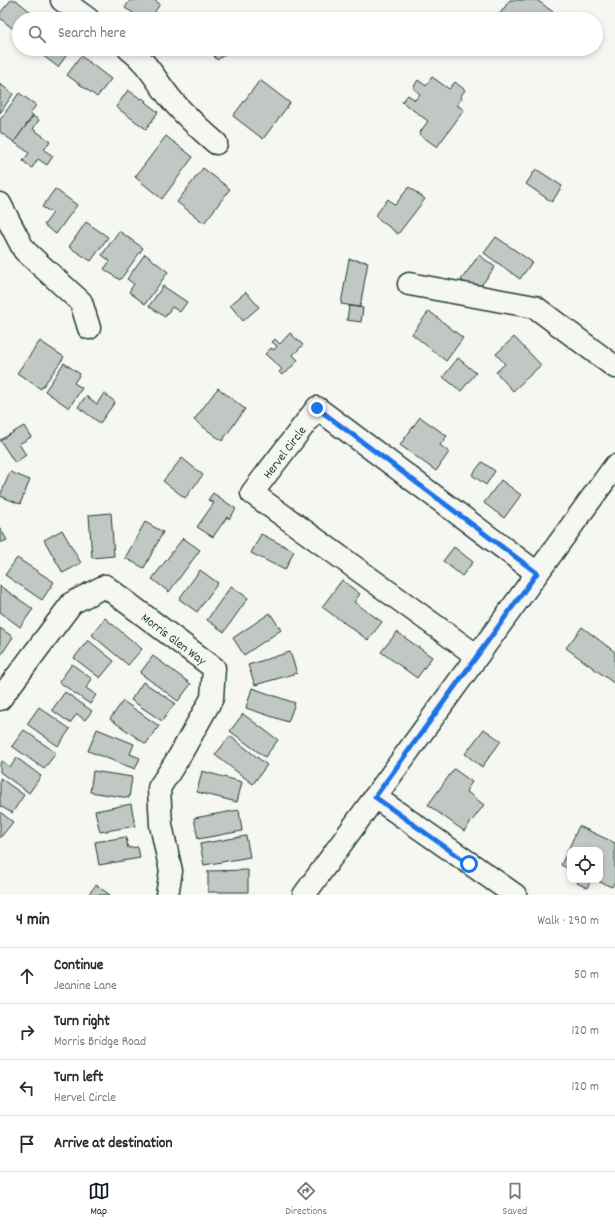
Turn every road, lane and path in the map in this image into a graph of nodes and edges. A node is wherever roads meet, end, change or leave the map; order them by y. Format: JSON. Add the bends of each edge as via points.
{"nodes":[{"id":1,"x":62,"y":0,"type":"edge"},
{"id":2,"x":78,"y":12,"type":"edge"},
{"id":3,"x":138,"y":56,"type":"edge"},
{"id":4,"x":216,"y":143,"type":"dead end"},
{"id":5,"x":0,"y":204,"type":"edge"},
{"id":6,"x":409,"y":284,"type":"dead end"},
{"id":7,"x":90,"y":328,"type":"dead end"},
{"id":8,"x":615,"y":367,"type":"edge"},
{"id":9,"x":615,"y":466,"type":"edge"},
{"id":10,"x":537,"y":573,"type":"junction"},
{"id":11,"x":477,"y":656,"type":"junction"},
{"id":12,"x":0,"y":700,"type":"edge"},
{"id":13,"x":375,"y":797,"type":"junction"},
{"id":14,"x":167,"y":895,"type":"edge"},
{"id":15,"x":304,"y":895,"type":"edge"},
{"id":16,"x":515,"y":895,"type":"edge"}],
"edges":[{"from":1,"to":2,"type":"street"},
{"from":3,"to":4,"type":"street","via":[[188,119]]},
{"from":5,"to":7,"type":"street","via":[[24,250],[81,302]]},
{"from":6,"to":8,"type":"street","via":[[536,307]]},
{"from":9,"to":10,"type":"street"},
{"from":10,"to":11,"type":"street"},
{"from":10,"to":11,"type":"street","name":"Hervel Circle","via":[[317,408],[252,493]]},
{"from":11,"to":13,"type":"street"},
{"from":12,"to":14,"type":"street","name":"Morris Glen Way","via":[[72,603],[105,586],[214,668],[212,698],[159,788],[161,825],[171,871]]},
{"from":13,"to":15,"type":"street"},
{"from":13,"to":16,"type":"street"}]}
